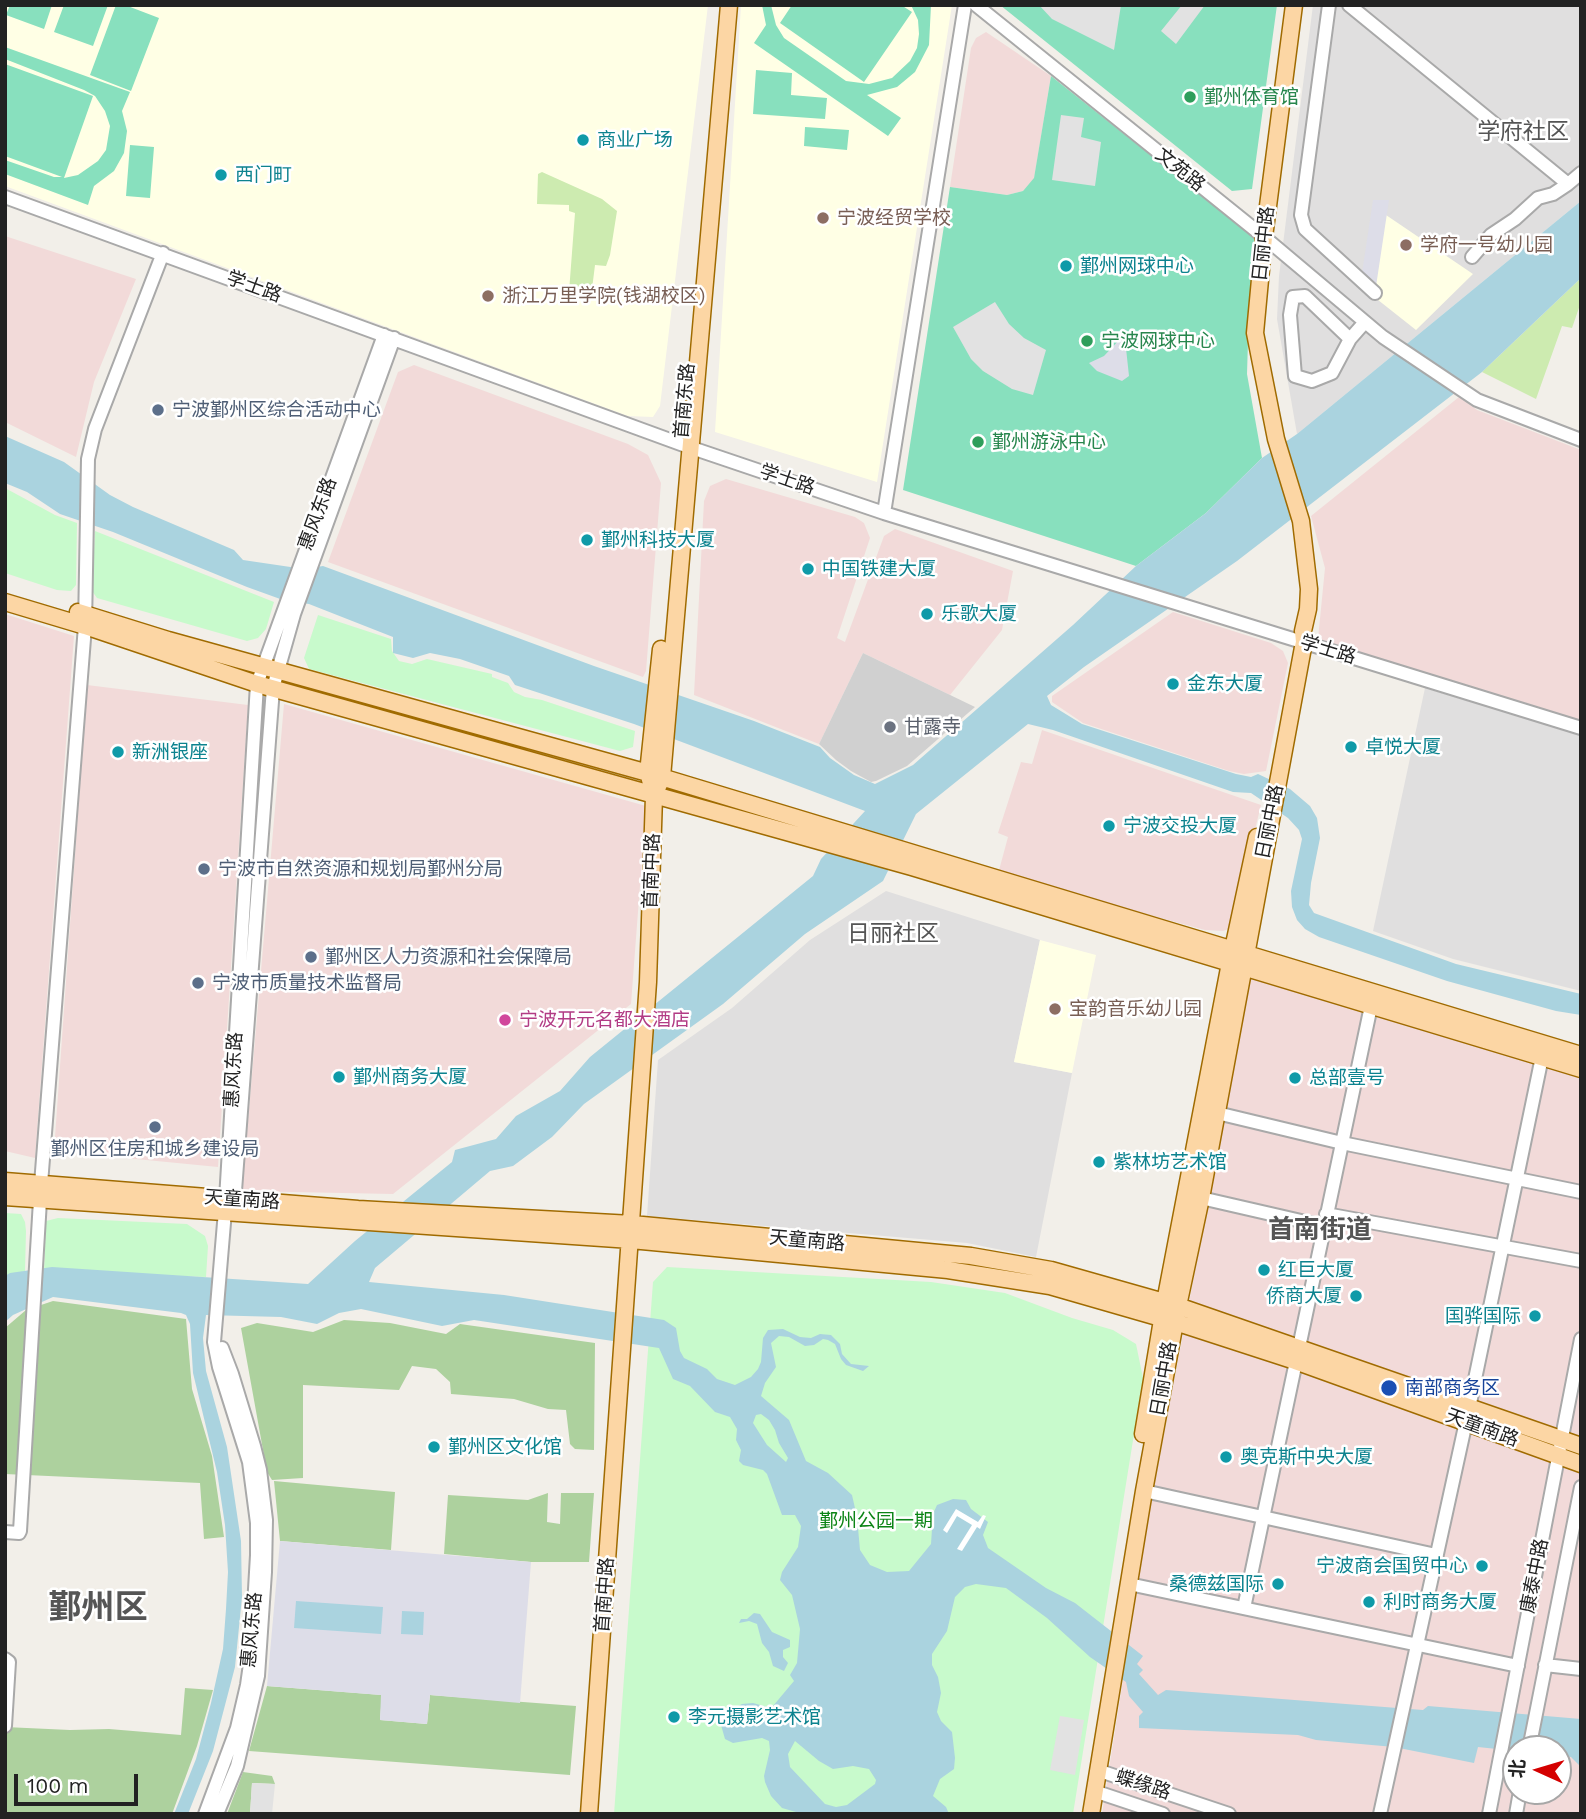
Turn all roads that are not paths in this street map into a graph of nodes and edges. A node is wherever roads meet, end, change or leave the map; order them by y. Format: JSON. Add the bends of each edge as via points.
{"nodes":[{"id":1,"x":718,"y":5,"type":"edge"},
{"id":2,"x":729,"y":5,"type":"edge"},
{"id":3,"x":965,"y":5,"type":"edge"},
{"id":4,"x":976,"y":5,"type":"edge"},
{"id":5,"x":1294,"y":5,"type":"edge"},
{"id":6,"x":1329,"y":5,"type":"edge"},
{"id":7,"x":1349,"y":5,"type":"edge"},
{"id":8,"x":1581,"y":173,"type":"edge"},
{"id":9,"x":1568,"y":184,"type":"junction"},
{"id":10,"x":5,"y":198,"type":"edge"},
{"id":11,"x":1264,"y":237,"type":"junction"},
{"id":12,"x":163,"y":253,"type":"junction"},
{"id":13,"x":1472,"y":257,"type":"dead end"},
{"id":14,"x":1375,"y":293,"type":"dead end"},
{"id":15,"x":1365,"y":321,"type":"junction"},
{"id":16,"x":389,"y":336,"type":"junction"},
{"id":17,"x":1350,"y":339,"type":"junction"},
{"id":18,"x":1581,"y":440,"type":"edge"},
{"id":19,"x":685,"y":446,"type":"junction"},
{"id":20,"x":884,"y":513,"type":"junction"},
{"id":21,"x":5,"y":590,"type":"edge"},
{"id":22,"x":5,"y":602,"type":"edge"},
{"id":23,"x":85,"y":620,"type":"junction"},
{"id":24,"x":1301,"y":638,"type":"junction"},
{"id":25,"x":270,"y":668,"type":"junction"},
{"id":26,"x":664,"y":680,"type":"junction"},
{"id":27,"x":265,"y":686,"type":"junction"},
{"id":28,"x":1581,"y":728,"type":"edge"},
{"id":29,"x":657,"y":770,"type":"junction"},
{"id":30,"x":654,"y":796,"type":"junction"},
{"id":31,"x":918,"y":862,"type":"junction"},
{"id":32,"x":1238,"y":958,"type":"junction"},
{"id":33,"x":1371,"y":1006,"type":"junction"},
{"id":34,"x":1581,"y":1055,"type":"edge"},
{"id":35,"x":1542,"y":1057,"type":"junction"},
{"id":36,"x":1581,"y":1069,"type":"edge"},
{"id":37,"x":1217,"y":1113,"type":"junction"},
{"id":38,"x":1342,"y":1143,"type":"junction"},
{"id":39,"x":1516,"y":1180,"type":"junction"},
{"id":40,"x":5,"y":1181,"type":"edge"},
{"id":41,"x":41,"y":1192,"type":"junction"},
{"id":42,"x":1581,"y":1192,"type":"edge"},
{"id":43,"x":5,"y":1198,"type":"edge"},
{"id":44,"x":1201,"y":1198,"type":"junction"},
{"id":45,"x":229,"y":1206,"type":"junction"},
{"id":46,"x":1325,"y":1220,"type":"junction"},
{"id":47,"x":631,"y":1232,"type":"junction"},
{"id":48,"x":1502,"y":1247,"type":"junction"},
{"id":49,"x":1581,"y":1261,"type":"edge"},
{"id":50,"x":1170,"y":1312,"type":"junction"},
{"id":51,"x":219,"y":1320,"type":"junction"},
{"id":52,"x":1581,"y":1339,"type":"edge"},
{"id":53,"x":1296,"y":1354,"type":"junction"},
{"id":54,"x":1467,"y":1415,"type":"junction"},
{"id":55,"x":1581,"y":1446,"type":"edge"},
{"id":56,"x":1560,"y":1448,"type":"junction"},
{"id":57,"x":1581,"y":1464,"type":"edge"},
{"id":58,"x":1581,"y":1487,"type":"edge"},
{"id":59,"x":1144,"y":1491,"type":"junction"},
{"id":60,"x":1262,"y":1517,"type":"junction"},
{"id":61,"x":5,"y":1532,"type":"edge"},
{"id":62,"x":1436,"y":1555,"type":"junction"},
{"id":63,"x":1129,"y":1584,"type":"junction"},
{"id":64,"x":1244,"y":1608,"type":"junction"},
{"id":65,"x":1117,"y":1634,"type":"junction"},
{"id":66,"x":1417,"y":1643,"type":"junction"},
{"id":67,"x":5,"y":1659,"type":"edge"},
{"id":68,"x":1545,"y":1665,"type":"junction"},
{"id":69,"x":1518,"y":1666,"type":"junction"},
{"id":70,"x":1581,"y":1669,"type":"edge"},
{"id":71,"x":1110,"y":1679,"type":"junction"},
{"id":72,"x":5,"y":1726,"type":"edge"},
{"id":73,"x":1531,"y":1735,"type":"edge"},
{"id":74,"x":1097,"y":1770,"type":"junction"},
{"id":75,"x":1090,"y":1790,"type":"junction"},
{"id":76,"x":205,"y":1814,"type":"edge"},
{"id":77,"x":217,"y":1814,"type":"edge"},
{"id":78,"x":589,"y":1814,"type":"edge"},
{"id":79,"x":1083,"y":1814,"type":"edge"},
{"id":80,"x":1091,"y":1814,"type":"edge"},
{"id":81,"x":1163,"y":1814,"type":"edge"},
{"id":82,"x":1229,"y":1814,"type":"edge"},
{"id":83,"x":1380,"y":1814,"type":"edge"},
{"id":84,"x":1489,"y":1814,"type":"edge"}],
"edges":[{"from":1,"to":19,"type":"main road","name":"首南东路"},
{"from":2,"to":19,"type":"main road","name":"首南东路"},
{"from":3,"to":20,"type":"street"},
{"from":4,"to":11,"type":"street","name":"文苑路"},
{"from":5,"to":11,"type":"main road","name":"日丽中路"},
{"from":6,"to":14,"type":"street","via":[[1301,215],[1305,229]]},
{"from":7,"to":9,"type":"street"},
{"from":8,"to":9,"type":"street"},
{"from":9,"to":13,"type":"street","via":[[1538,198],[1491,235]]},
{"from":10,"to":12,"type":"street","name":"学士路"},
{"from":11,"to":15,"type":"street","name":"文苑路"},
{"from":11,"to":24,"type":"main road","name":"日丽中路","via":[[1255,333],[1276,439],[1301,521],[1309,589]]},
{"from":12,"to":16,"type":"street","name":"学士路"},
{"from":12,"to":23,"type":"street","via":[[88,458]]},
{"from":15,"to":17,"type":"street"},
{"from":15,"to":18,"type":"street","name":"文苑路","via":[[1477,400]]},
{"from":16,"to":19,"type":"street","name":"学士路"},
{"from":16,"to":25,"type":"street","name":"惠风东路"},
{"from":17,"to":17,"type":"street","via":[[1332,373],[1312,381],[1296,376],[1290,315],[1293,297],[1305,296]]},
{"from":19,"to":20,"type":"street","name":"学士路"},
{"from":19,"to":26,"type":"main road","name":"首南东路"},
{"from":20,"to":24,"type":"street","name":"学士路"},
{"from":21,"to":23,"type":"main road"},
{"from":22,"to":23,"type":"main road"},
{"from":23,"to":25,"type":"main road"},
{"from":23,"to":27,"type":"main road"},
{"from":23,"to":41,"type":"street"},
{"from":24,"to":28,"type":"street","name":"学士路"},
{"from":24,"to":32,"type":"main road","name":"日丽中路"},
{"from":25,"to":27,"type":"street","name":"惠风东路"},
{"from":25,"to":29,"type":"main road"},
{"from":26,"to":29,"type":"main road"},
{"from":26,"to":29,"type":"main road","name":"首南东路","via":[[652,744]]},
{"from":27,"to":30,"type":"main road"},
{"from":27,"to":45,"type":"street","name":"惠风东路"},
{"from":29,"to":30,"type":"main road","name":"首南中路"},
{"from":29,"to":31,"type":"main road","via":[[841,831]]},
{"from":30,"to":31,"type":"main road"},
{"from":30,"to":47,"type":"main road","name":"首南中路","via":[[648,982]]},
{"from":31,"to":32,"type":"main road"},
{"from":32,"to":33,"type":"main road"},
{"from":32,"to":34,"type":"main road"},
{"from":32,"to":37,"type":"main road","name":"日丽中路"},
{"from":32,"to":50,"type":"main road","name":"日丽中路"},
{"from":33,"to":35,"type":"main road"},
{"from":33,"to":38,"type":"street"},
{"from":35,"to":36,"type":"main road"},
{"from":35,"to":39,"type":"street"},
{"from":37,"to":38,"type":"street"},
{"from":37,"to":44,"type":"main road","name":"日丽中路"},
{"from":38,"to":39,"type":"street"},
{"from":38,"to":46,"type":"street"},
{"from":39,"to":42,"type":"street"},
{"from":39,"to":48,"type":"street"},
{"from":40,"to":41,"type":"main road","name":"天童南路"},
{"from":41,"to":43,"type":"main road"},
{"from":41,"to":45,"type":"main road","name":"天童南路"},
{"from":41,"to":61,"type":"street","via":[[20,1531]]},
{"from":44,"to":46,"type":"street"},
{"from":44,"to":50,"type":"main road","name":"日丽中路"},
{"from":45,"to":47,"type":"main road","name":"天童南路","via":[[454,1214]]},
{"from":45,"to":47,"type":"main road","name":"天童南路","via":[[388,1224]]},
{"from":45,"to":51,"type":"street","name":"惠风东路"},
{"from":46,"to":48,"type":"street"},
{"from":46,"to":53,"type":"street"},
{"from":47,"to":50,"type":"main road","name":"天童南路","via":[[971,1256],[1051,1270]]},
{"from":47,"to":78,"type":"main road","name":"首南中路"},
{"from":48,"to":49,"type":"street"},
{"from":48,"to":54,"type":"street"},
{"from":50,"to":53,"type":"main road","name":"天童南路"},
{"from":50,"to":59,"type":"main road","name":"日丽中路"},
{"from":50,"to":65,"type":"main road","name":"日丽中路"},
{"from":51,"to":76,"type":"street","name":"惠风东路","via":[[214,1342],[249,1462],[257,1555],[247,1685],[237,1728]]},
{"from":51,"to":77,"type":"street","name":"惠风东路","via":[[222,1349],[260,1470],[267,1520],[258,1676],[237,1766]]},
{"from":52,"to":56,"type":"street","name":"康泰中路"},
{"from":53,"to":54,"type":"main road","name":"天童南路"},
{"from":53,"to":60,"type":"street"},
{"from":54,"to":56,"type":"main road","name":"天童南路"},
{"from":54,"to":62,"type":"street"},
{"from":55,"to":56,"type":"main road","name":"天童南路"},
{"from":56,"to":57,"type":"main road","name":"天童南路"},
{"from":56,"to":69,"type":"street","name":"康泰中路"},
{"from":58,"to":68,"type":"street","name":"康泰中路"},
{"from":59,"to":60,"type":"street"},
{"from":59,"to":63,"type":"main road","name":"日丽中路"},
{"from":60,"to":62,"type":"street"},
{"from":60,"to":64,"type":"street"},
{"from":62,"to":66,"type":"street"},
{"from":63,"to":64,"type":"street"},
{"from":63,"to":65,"type":"main road","name":"日丽中路"},
{"from":64,"to":66,"type":"street"},
{"from":65,"to":71,"type":"main road"},
{"from":66,"to":69,"type":"street"},
{"from":66,"to":83,"type":"street"},
{"from":67,"to":72,"type":"street","via":[[9,1662]]},
{"from":68,"to":70,"type":"street"},
{"from":68,"to":73,"type":"street","name":"康泰中路"},
{"from":69,"to":84,"type":"street","name":"康泰中路"},
{"from":71,"to":74,"type":"main road"},
{"from":71,"to":75,"type":"main road"},
{"from":74,"to":75,"type":"main road"},
{"from":74,"to":82,"type":"street","name":"蝶缘路"},
{"from":75,"to":79,"type":"main road"},
{"from":75,"to":80,"type":"main road"},
{"from":75,"to":81,"type":"street","name":"蝶缘路"}]}
